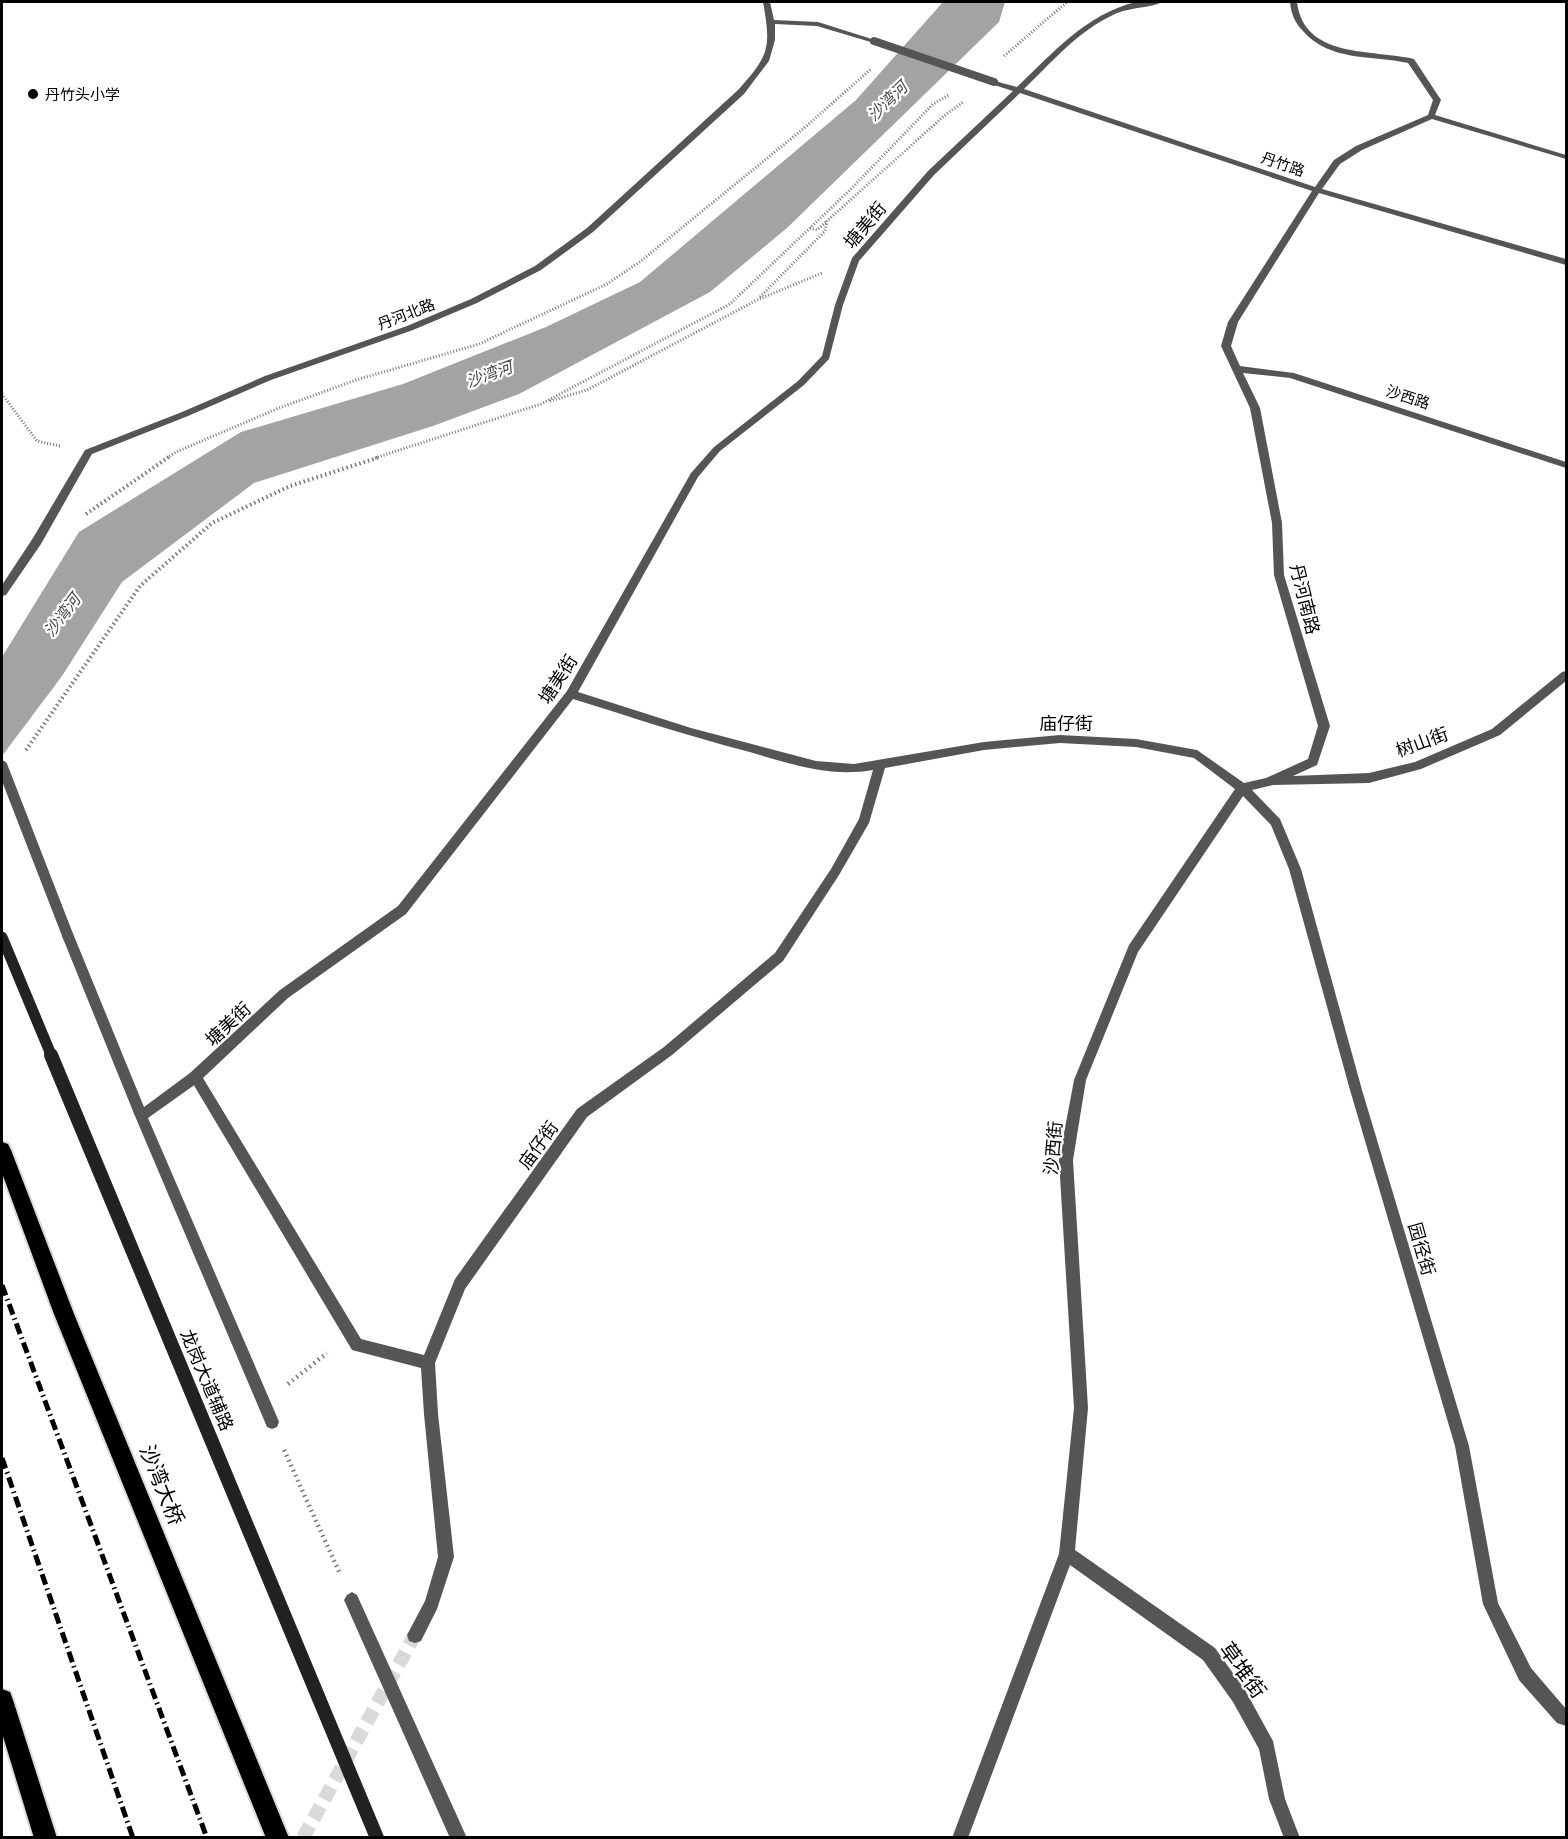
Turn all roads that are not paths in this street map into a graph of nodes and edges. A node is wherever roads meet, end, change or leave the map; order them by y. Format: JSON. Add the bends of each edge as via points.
{"nodes":[{"id":1,"x":766,"y":2,"type":"edge"},
{"id":2,"x":1158,"y":2,"type":"edge"},
{"id":3,"x":1294,"y":2,"type":"edge"},
{"id":4,"x":772,"y":22,"type":"junction"},
{"id":5,"x":1019,"y":90,"type":"junction"},
{"id":6,"x":1431,"y":116,"type":"junction"},
{"id":7,"x":1566,"y":157,"type":"edge"},
{"id":8,"x":1317,"y":190,"type":"junction"},
{"id":9,"x":1566,"y":262,"type":"edge"},
{"id":10,"x":1237,"y":369,"type":"junction"},
{"id":11,"x":1566,"y":465,"type":"edge"},
{"id":12,"x":2,"y":592,"type":"edge"},
{"id":13,"x":1566,"y":675,"type":"edge"},
{"id":14,"x":571,"y":694,"type":"junction"},
{"id":15,"x":880,"y":764,"type":"junction"},
{"id":16,"x":2,"y":766,"type":"edge"},
{"id":17,"x":1268,"y":782,"type":"junction"},
{"id":18,"x":1242,"y":788,"type":"junction"},
{"id":19,"x":2,"y":937,"type":"edge"},
{"id":20,"x":195,"y":1077,"type":"junction"},
{"id":21,"x":141,"y":1116,"type":"junction"},
{"id":22,"x":2,"y":1150,"type":"edge"},
{"id":23,"x":428,"y":1363,"type":"junction"},
{"id":24,"x":272,"y":1422,"type":"road end"},
{"id":25,"x":1067,"y":1554,"type":"junction"},
{"id":26,"x":352,"y":1600,"type":"road end"},
{"id":27,"x":415,"y":1635,"type":"tunnel mouth"},
{"id":28,"x":2,"y":1700,"type":"edge"},
{"id":29,"x":1566,"y":1718,"type":"edge"},
{"id":30,"x":46,"y":1838,"type":"edge"},
{"id":31,"x":278,"y":1838,"type":"edge"},
{"id":32,"x":376,"y":1838,"type":"edge"},
{"id":33,"x":459,"y":1838,"type":"edge"},
{"id":34,"x":960,"y":1838,"type":"edge"},
{"id":35,"x":1292,"y":1838,"type":"edge"}],
"edges":[{"from":1,"to":4,"type":"street","name":"丹河北路"},
{"from":2,"to":5,"type":"street","name":"塘美街","via":[[1107,12],[1081,31]]},
{"from":3,"to":6,"type":"street","via":[[1294,14],[1321,45],[1411,61],[1437,100]]},
{"from":4,"to":5,"type":"street","name":"丹竹路","bridge":true,"via":[[818,24]]},
{"from":4,"to":12,"type":"street","name":"丹河北路","via":[[768,55],[741,92],[590,230],[538,268],[410,328],[268,378],[88,452],[37,541]]},
{"from":5,"to":8,"type":"street","name":"丹竹路"},
{"from":5,"to":14,"type":"street","name":"塘美街","via":[[931,173],[855,260],[838,305],[826,357],[801,382],[717,448],[694,475]]},
{"from":6,"to":7,"type":"street"},
{"from":6,"to":8,"type":"street","name":"丹河南路","via":[[1337,162]]},
{"from":8,"to":9,"type":"street","name":"丹竹路"},
{"from":8,"to":10,"type":"street","name":"丹河南路","via":[[1233,322],[1226,346]]},
{"from":10,"to":11,"type":"street","name":"沙西路","via":[[1291,375]]},
{"from":10,"to":17,"type":"street","name":"丹河南路","via":[[1255,408],[1277,523],[1279,575],[1324,726],[1312,762]]},
{"from":13,"to":17,"type":"street","name":"树山街","via":[[1496,732],[1417,766],[1368,778]]},
{"from":14,"to":15,"type":"street","name":"庙仔街","via":[[816,766],[854,769]]},
{"from":14,"to":20,"type":"street","name":"塘美街","via":[[402,910],[284,994]]},
{"from":15,"to":18,"type":"street","name":"庙仔街","via":[[984,746],[1060,739],[1136,743],[1197,754]]},
{"from":15,"to":23,"type":"street","name":"庙仔街","via":[[865,820],[779,957],[668,1051],[582,1113],[460,1284]]},
{"from":16,"to":21,"type":"street","bridge":true},
{"from":17,"to":18,"type":"street","name":"丹河南路"},
{"from":18,"to":25,"type":"street","name":"沙西街","via":[[1133,949],[1080,1080],[1066,1160],[1081,1408]]},
{"from":18,"to":29,"type":"street","name":"园径街","via":[[1276,822],[1295,869],[1462,1446],[1491,1604],[1525,1674]]},
{"from":19,"to":32,"type":"main road","name":"龙岗大道辅路","bridge":true},
{"from":20,"to":21,"type":"street","name":"塘美街"},
{"from":20,"to":23,"type":"street","via":[[357,1345]]},
{"from":21,"to":24,"type":"street"},
{"from":22,"to":31,"type":"highway","name":"沙湾大桥"},
{"from":23,"to":27,"type":"street","name":"庙仔街","via":[[446,1557],[432,1604]]},
{"from":25,"to":34,"type":"street","name":"沙西街"},
{"from":25,"to":35,"type":"street","name":"草堆街","via":[[1209,1654],[1239,1696],[1267,1747],[1278,1799]]},
{"from":26,"to":33,"type":"street"},
{"from":28,"to":30,"type":"highway"}]}
